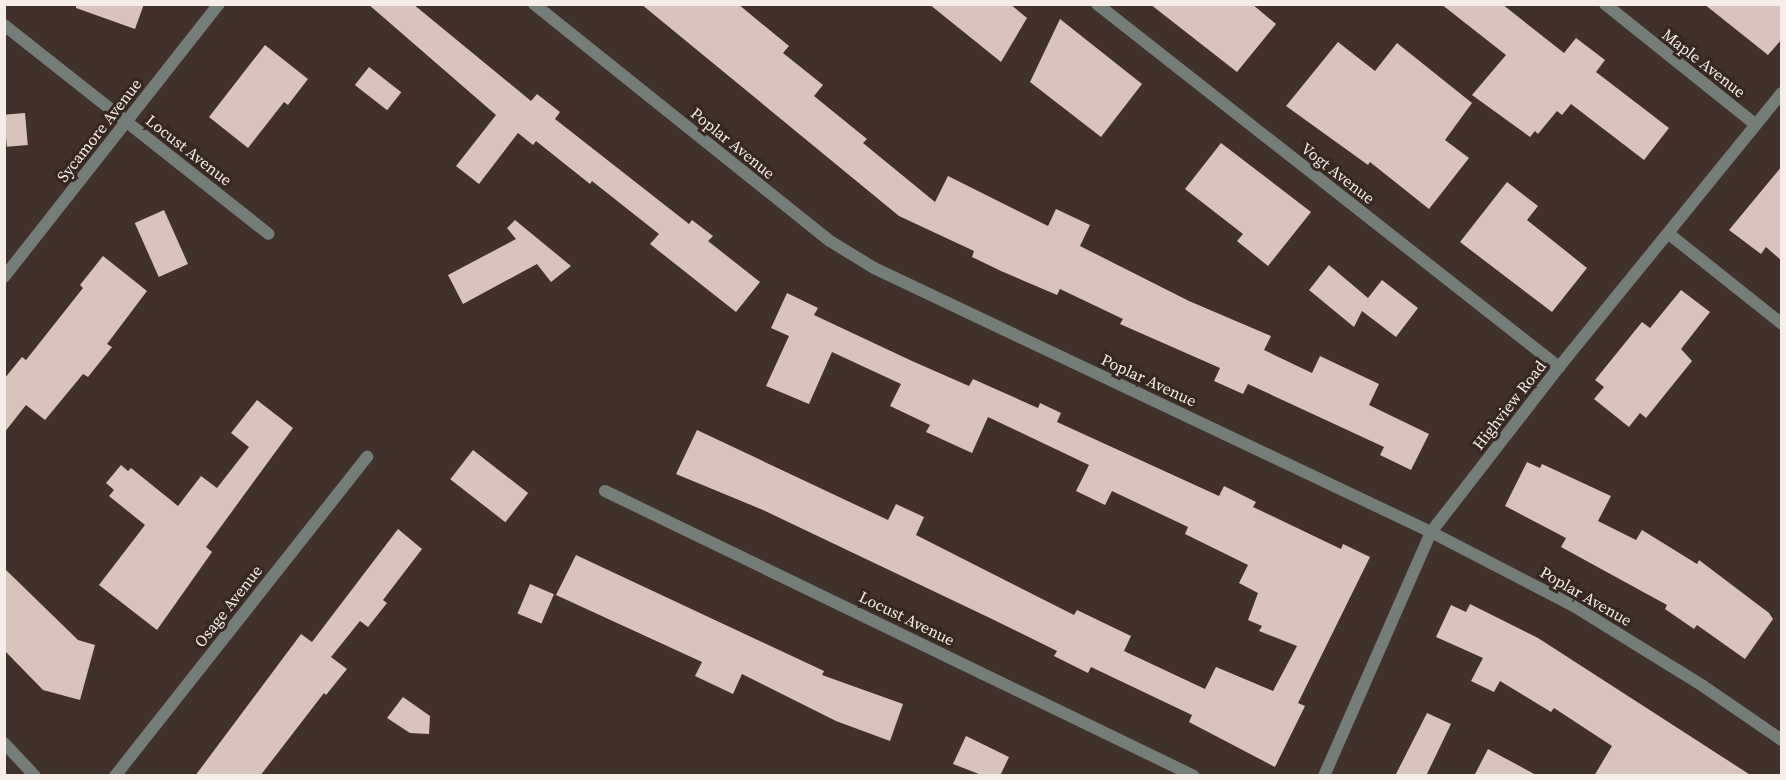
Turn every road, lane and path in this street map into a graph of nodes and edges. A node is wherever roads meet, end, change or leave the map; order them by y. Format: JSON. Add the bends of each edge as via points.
{"nodes":[{"id":1,"x":219,"y":4,"type":"edge"},
{"id":2,"x":534,"y":4,"type":"edge"},
{"id":3,"x":1097,"y":4,"type":"edge"},
{"id":4,"x":1605,"y":4,"type":"edge"},
{"id":5,"x":4,"y":25,"type":"edge"},
{"id":6,"x":1782,"y":93,"type":"edge"},
{"id":7,"x":127,"y":122,"type":"junction"},
{"id":8,"x":1755,"y":124,"type":"junction"},
{"id":9,"x":269,"y":234,"type":"dead end"},
{"id":10,"x":1669,"y":234,"type":"junction"},
{"id":11,"x":4,"y":277,"type":"edge"},
{"id":12,"x":1782,"y":324,"type":"edge"},
{"id":13,"x":1559,"y":367,"type":"junction"},
{"id":14,"x":367,"y":457,"type":"dead end"},
{"id":15,"x":605,"y":490,"type":"dead end"},
{"id":16,"x":1431,"y":532,"type":"junction"},
{"id":17,"x":1782,"y":740,"type":"edge"},
{"id":18,"x":4,"y":743,"type":"edge"},
{"id":19,"x":35,"y":776,"type":"edge"},
{"id":20,"x":115,"y":776,"type":"edge"},
{"id":21,"x":1194,"y":776,"type":"edge"},
{"id":22,"x":1324,"y":776,"type":"edge"}],
"edges":[{"from":1,"to":7,"type":"street","name":"Sycamore Avenue"},
{"from":2,"to":16,"type":"street","name":"Poplar Avenue","via":[[821,234],[874,268]]},
{"from":3,"to":13,"type":"street","name":"Vogt Avenue"},
{"from":4,"to":8,"type":"street","name":"Maple Avenue"},
{"from":5,"to":7,"type":"street","name":"Locust Avenue"},
{"from":6,"to":8,"type":"street","name":"Highview Road"},
{"from":7,"to":9,"type":"street","name":"Locust Avenue"},
{"from":7,"to":11,"type":"street","name":"Sycamore Avenue"},
{"from":8,"to":10,"type":"street","name":"Highview Road"},
{"from":10,"to":12,"type":"street"},
{"from":10,"to":13,"type":"street","name":"Highview Road"},
{"from":13,"to":16,"type":"street","name":"Highview Road"},
{"from":14,"to":20,"type":"street","name":"Osage Avenue"},
{"from":15,"to":21,"type":"street","name":"Locust Avenue"},
{"from":16,"to":17,"type":"street","name":"Poplar Avenue","via":[[1572,604]]},
{"from":16,"to":22,"type":"street","name":"Highview Road"},
{"from":18,"to":19,"type":"street"}]}
